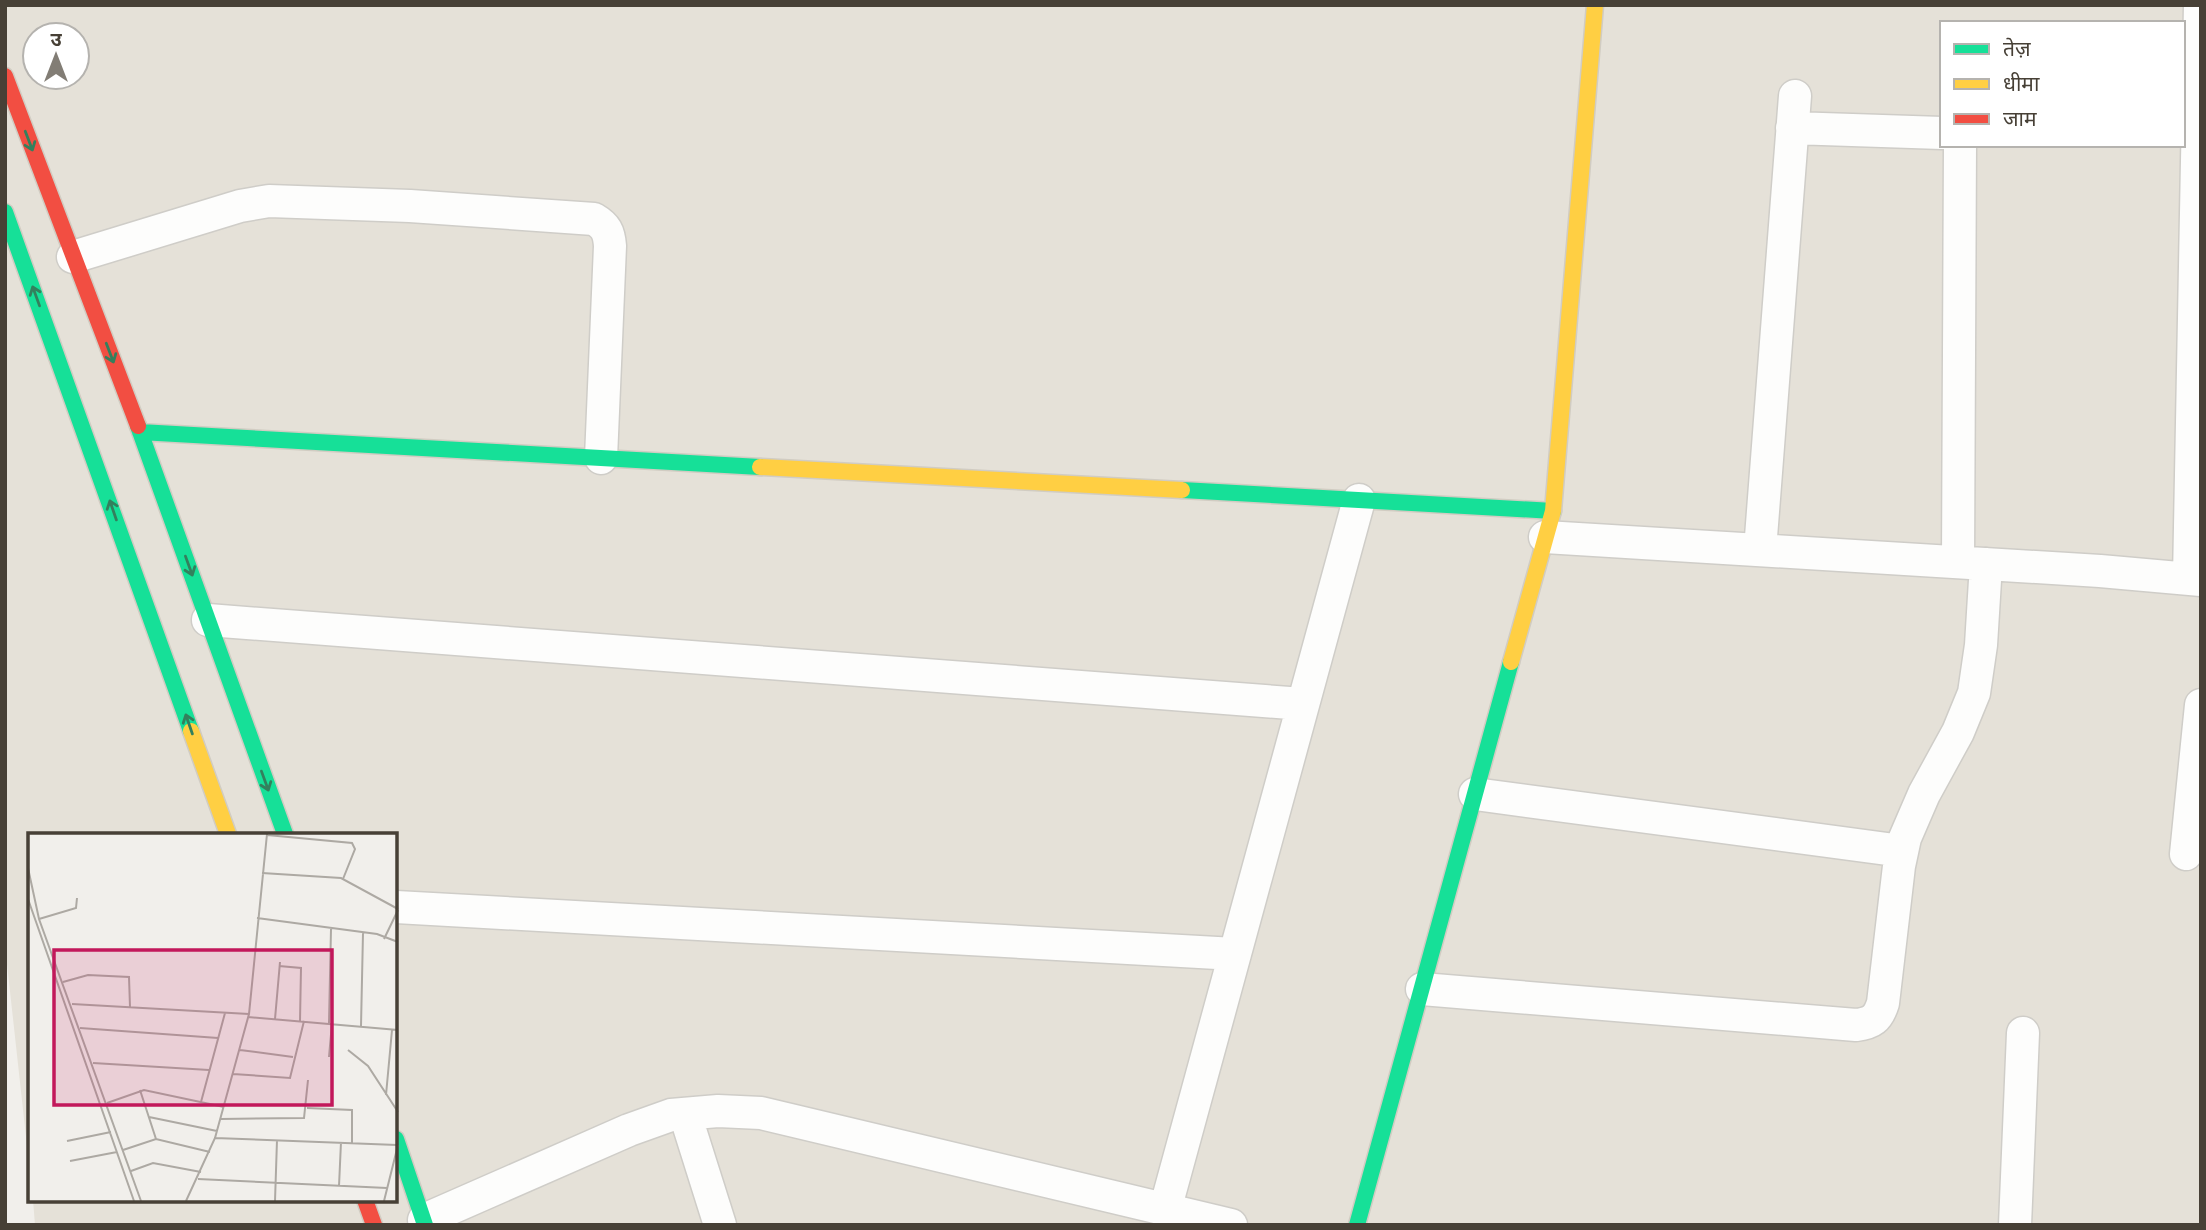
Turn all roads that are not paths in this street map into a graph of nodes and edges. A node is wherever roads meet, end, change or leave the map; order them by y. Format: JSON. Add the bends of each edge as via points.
{"nodes":[{"id":1,"x":1595,"y":5,"type":"edge"},
{"id":2,"x":2200,"y":5,"type":"edge"},
{"id":3,"x":5,"y":76,"type":"edge"},
{"id":4,"x":1795,"y":96,"type":"dead end"},
{"id":5,"x":1792,"y":128,"type":"junction"},
{"id":6,"x":1940,"y":133,"type":"edge"},
{"id":7,"x":1960,"y":147,"type":"edge"},
{"id":8,"x":5,"y":212,"type":"edge"},
{"id":9,"x":73,"y":257,"type":"junction"},
{"id":10,"x":140,"y":432,"type":"junction"},
{"id":11,"x":601,"y":458,"type":"junction"},
{"id":12,"x":1359,"y":500,"type":"junction"},
{"id":13,"x":1549,"y":524,"type":"junction"},
{"id":14,"x":1760,"y":550,"type":"junction"},
{"id":15,"x":1972,"y":563,"type":"junction"},
{"id":16,"x":2195,"y":579,"type":"edge"},
{"id":17,"x":208,"y":620,"type":"junction"},
{"id":18,"x":1303,"y":704,"type":"junction"},
{"id":19,"x":2201,"y":705,"type":"edge"},
{"id":20,"x":1475,"y":794,"type":"junction"},
{"id":21,"x":228,"y":833,"type":"edge"},
{"id":22,"x":284,"y":833,"type":"edge"},
{"id":23,"x":1902,"y":851,"type":"junction"},
{"id":24,"x":2186,"y":855,"type":"dead end"},
{"id":25,"x":397,"y":907,"type":"edge"},
{"id":26,"x":1235,"y":954,"type":"junction"},
{"id":27,"x":1422,"y":989,"type":"junction"},
{"id":28,"x":2023,"y":1033,"type":"dead end"},
{"id":29,"x":685,"y":1114,"type":"junction"},
{"id":30,"x":397,"y":1142,"type":"edge"},
{"id":31,"x":366,"y":1202,"type":"edge"},
{"id":32,"x":1165,"y":1210,"type":"junction"},
{"id":33,"x":425,"y":1222,"type":"edge"},
{"id":34,"x":374,"y":1225,"type":"edge"},
{"id":35,"x":720,"y":1225,"type":"edge"},
{"id":36,"x":1231,"y":1225,"type":"edge"},
{"id":37,"x":1357,"y":1225,"type":"edge"},
{"id":38,"x":2015,"y":1225,"type":"edge"}],
"edges":[{"from":1,"to":13,"type":"street"},
{"from":2,"to":16,"type":"street"},
{"from":3,"to":9,"type":"street","one_way":true},
{"from":4,"to":5,"type":"street"},
{"from":5,"to":6,"type":"street"},
{"from":5,"to":14,"type":"street"},
{"from":7,"to":15,"type":"street"},
{"from":21,"to":8,"type":"street","one_way":true},
{"from":9,"to":10,"type":"street","one_way":true},
{"from":9,"to":11,"type":"street","via":[[261,202],[594,219],[606,227],[610,246]]},
{"from":10,"to":11,"type":"street"},
{"from":10,"to":17,"type":"street","one_way":true},
{"from":11,"to":12,"type":"street"},
{"from":12,"to":13,"type":"street"},
{"from":12,"to":18,"type":"street"},
{"from":13,"to":14,"type":"street"},
{"from":13,"to":20,"type":"street"},
{"from":14,"to":15,"type":"street"},
{"from":15,"to":16,"type":"street"},
{"from":15,"to":23,"type":"street","via":[[1981,645],[1974,693],[1924,794]]},
{"from":17,"to":18,"type":"street"},
{"from":17,"to":22,"type":"street","one_way":true},
{"from":18,"to":26,"type":"street"},
{"from":19,"to":24,"type":"street"},
{"from":20,"to":23,"type":"street"},
{"from":20,"to":27,"type":"street"},
{"from":23,"to":27,"type":"street","via":[[1883,1003],[1880,1016],[1868,1024]]},
{"from":25,"to":26,"type":"street"},
{"from":26,"to":32,"type":"street"},
{"from":27,"to":37,"type":"street"},
{"from":28,"to":38,"type":"street"},
{"from":29,"to":32,"type":"street","via":[[761,1114]]},
{"from":29,"to":33,"type":"street","via":[[629,1130]]},
{"from":29,"to":35,"type":"street"},
{"from":30,"to":33,"type":"street"},
{"from":31,"to":34,"type":"street"},
{"from":32,"to":36,"type":"street"}]}
